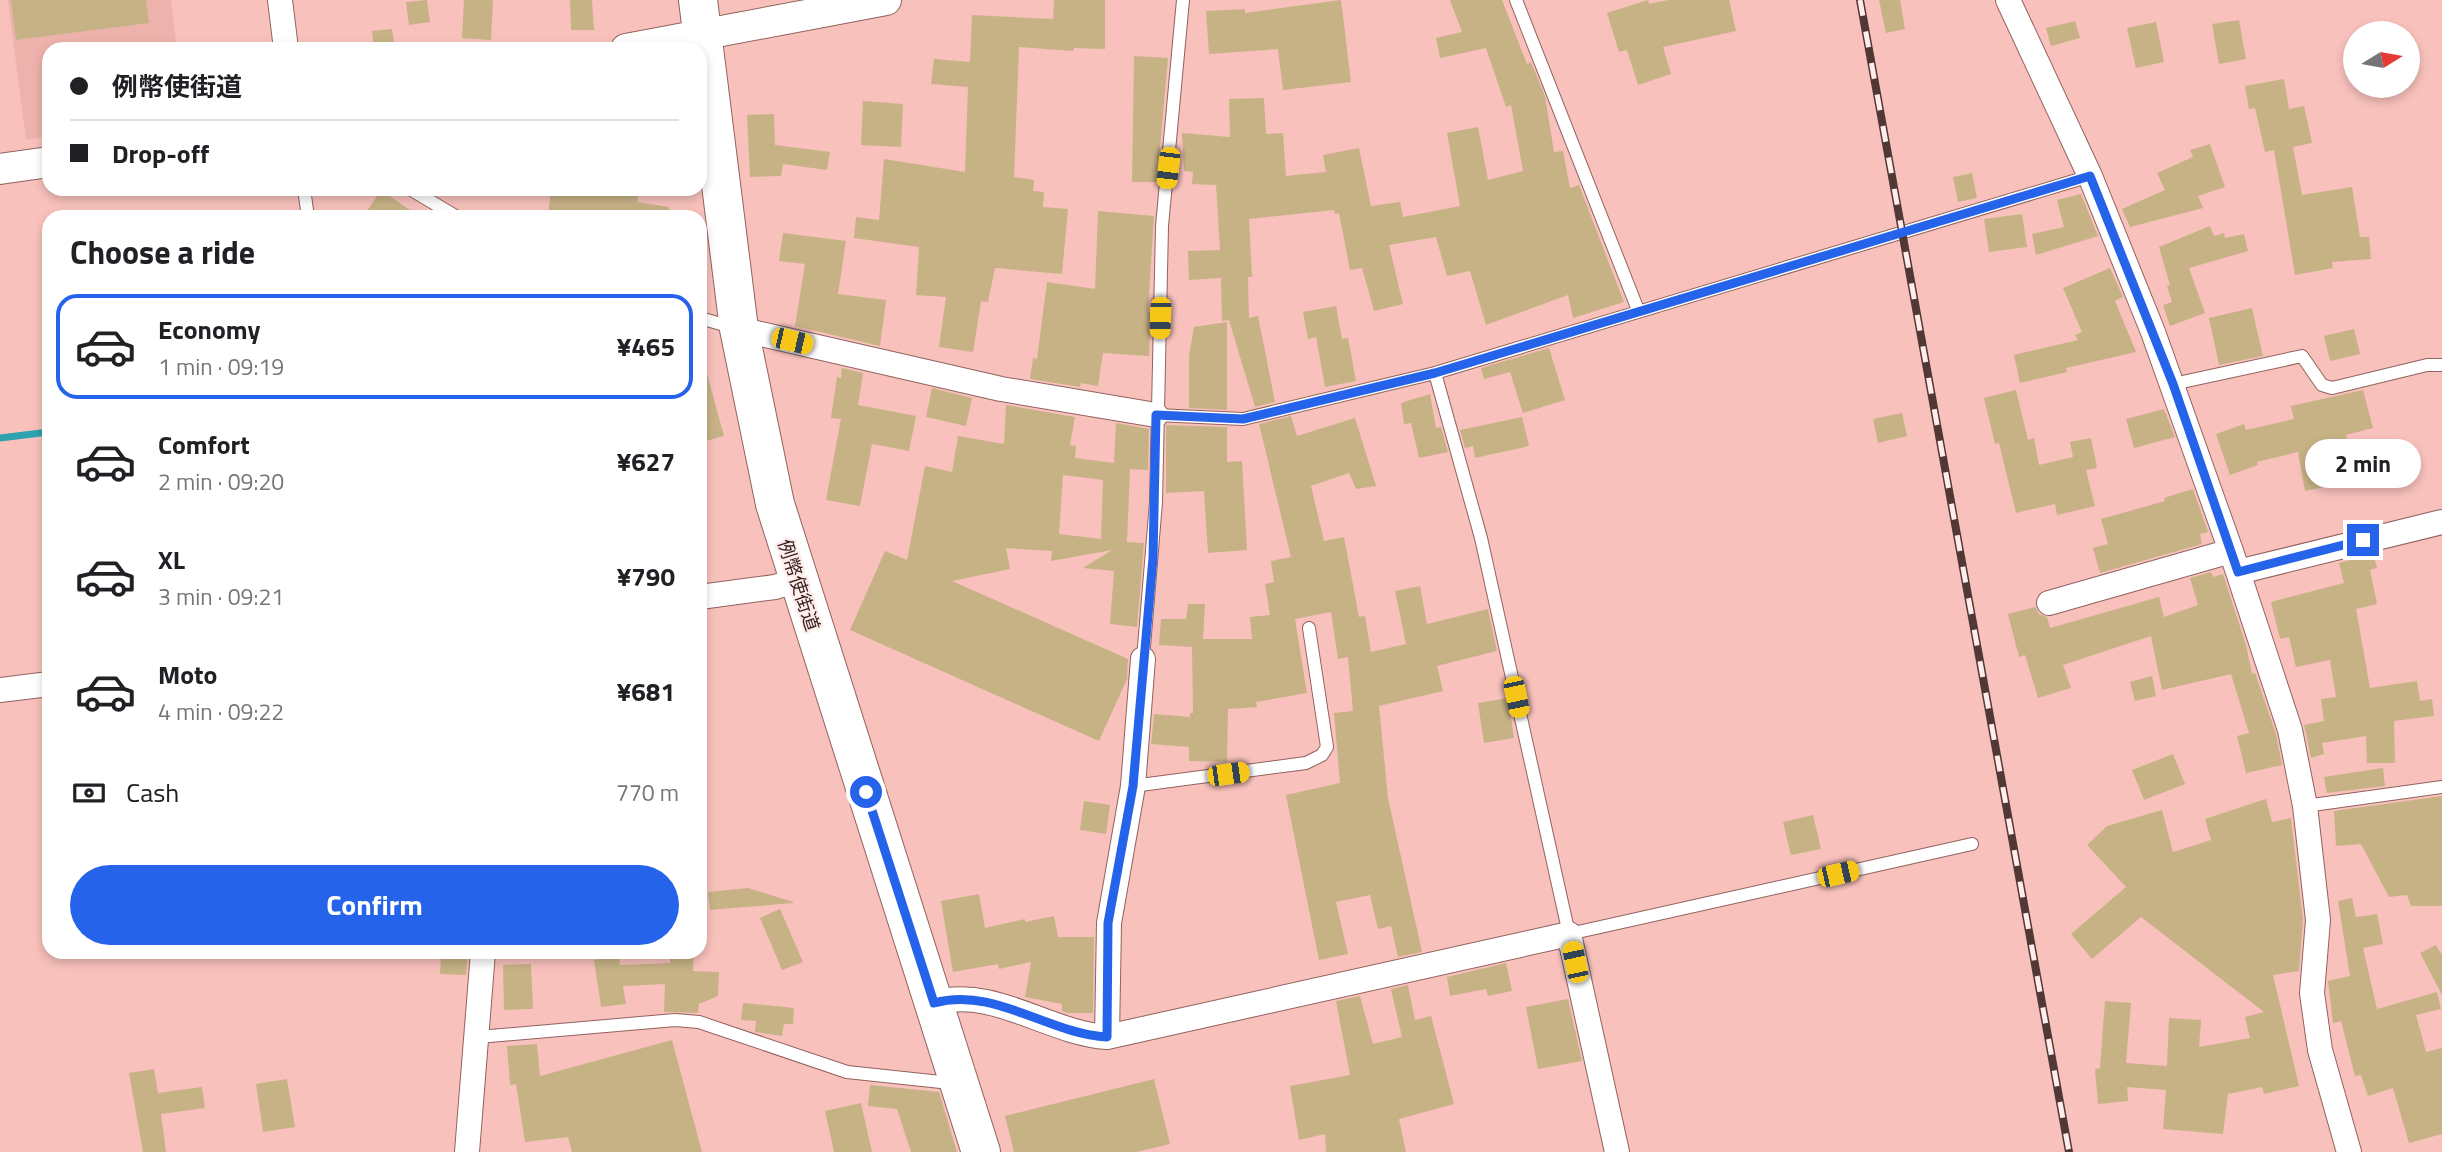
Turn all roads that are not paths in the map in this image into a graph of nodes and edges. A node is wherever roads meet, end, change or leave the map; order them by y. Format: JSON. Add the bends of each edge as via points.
{"nodes":[{"id":1,"x":280,"y":0,"type":"edge"},
{"id":2,"x":886,"y":0,"type":"edge"},
{"id":3,"x":1183,"y":0,"type":"edge"},
{"id":4,"x":1516,"y":0,"type":"edge"},
{"id":5,"x":2008,"y":0,"type":"edge"},
{"id":6,"x":699,"y":17,"type":"edge"},
{"id":7,"x":285,"y":42,"type":"edge"},
{"id":8,"x":642,"y":42,"type":"edge"},
{"id":9,"x":702,"y":42,"type":"edge"},
{"id":10,"x":707,"y":79,"type":"edge"},
{"id":11,"x":42,"y":163,"type":"edge"},
{"id":12,"x":0,"y":169,"type":"edge"},
{"id":13,"x":2090,"y":176,"type":"junction"},
{"id":14,"x":422,"y":196,"type":"edge"},
{"id":15,"x":446,"y":210,"type":"edge"},
{"id":16,"x":1638,"y":310,"type":"junction"},
{"id":17,"x":707,"y":320,"type":"edge"},
{"id":18,"x":739,"y":329,"type":"junction"},
{"id":19,"x":2442,"y":365,"type":"edge"},
{"id":20,"x":1435,"y":373,"type":"junction"},
{"id":21,"x":2173,"y":384,"type":"junction"},
{"id":22,"x":1156,"y":415,"type":"junction"},
{"id":23,"x":2442,"y":522,"type":"edge"},
{"id":24,"x":2235,"y":561,"type":"junction"},
{"id":25,"x":797,"y":580,"type":"junction"},
{"id":26,"x":707,"y":596,"type":"edge"},
{"id":27,"x":2049,"y":603,"type":"dead end"},
{"id":28,"x":1309,"y":628,"type":"dead end"},
{"id":29,"x":1143,"y":659,"type":"joint"},
{"id":30,"x":42,"y":685,"type":"edge"},
{"id":31,"x":0,"y":690,"type":"edge"},
{"id":32,"x":1133,"y":786,"type":"junction"},
{"id":33,"x":2442,"y":786,"type":"edge"},
{"id":34,"x":2305,"y":806,"type":"junction"},
{"id":35,"x":1972,"y":844,"type":"dead end"},
{"id":36,"x":1569,"y":934,"type":"junction"},
{"id":37,"x":483,"y":959,"type":"edge"},
{"id":38,"x":934,"y":1003,"type":"junction"},
{"id":39,"x":478,"y":1037,"type":"junction"},
{"id":40,"x":1107,"y":1037,"type":"junction"},
{"id":41,"x":957,"y":1077,"type":"junction"},
{"id":42,"x":467,"y":1152,"type":"edge"},
{"id":43,"x":981,"y":1152,"type":"edge"},
{"id":44,"x":1617,"y":1152,"type":"edge"},
{"id":45,"x":2349,"y":1152,"type":"edge"}],
"edges":[{"from":1,"to":7,"type":"street"},
{"from":2,"to":6,"type":"street"},
{"from":3,"to":22,"type":"lane","via":[[1162,226]]},
{"from":4,"to":16,"type":"lane"},
{"from":5,"to":13,"type":"street"},
{"from":6,"to":8,"type":"street"},
{"from":6,"to":9,"type":"main road","name":"例幣使街道"},
{"from":10,"to":18,"type":"main road","name":"例幣使街道"},
{"from":11,"to":12,"type":"street"},
{"from":13,"to":16,"type":"lane"},
{"from":13,"to":21,"type":"street"},
{"from":14,"to":15,"type":"lane"},
{"from":16,"to":20,"type":"lane"},
{"from":17,"to":18,"type":"lane"},
{"from":18,"to":22,"type":"street","via":[[1001,389]]},
{"from":18,"to":25,"type":"main road","name":"例幣使街道","via":[[772,493]]},
{"from":19,"to":21,"type":"lane","via":[[2332,388],[2322,385],[2302,356]]},
{"from":20,"to":22,"type":"lane","via":[[1243,419]]},
{"from":20,"to":36,"type":"lane","via":[[1481,538]]},
{"from":21,"to":24,"type":"street"},
{"from":22,"to":29,"type":"lane","via":[[1153,558]]},
{"from":23,"to":24,"type":"street"},
{"from":24,"to":27,"type":"street"},
{"from":24,"to":34,"type":"street","via":[[2290,730]]},
{"from":25,"to":26,"type":"street"},
{"from":25,"to":38,"type":"main road","name":"例幣使街道"},
{"from":28,"to":32,"type":"lane","via":[[1327,747],[1322,755],[1306,763]]},
{"from":29,"to":32,"type":"street"},
{"from":30,"to":31,"type":"street"},
{"from":32,"to":40,"type":"street","via":[[1108,923]]},
{"from":33,"to":34,"type":"lane"},
{"from":34,"to":45,"type":"street","via":[[2318,920],[2312,993],[2320,1050]]},
{"from":35,"to":36,"type":"lane"},
{"from":36,"to":40,"type":"street"},
{"from":36,"to":44,"type":"street"},
{"from":37,"to":39,"type":"street"},
{"from":38,"to":40,"type":"street","via":[[955,997],[979,1000]]},
{"from":38,"to":41,"type":"main road","name":"例幣使街道"},
{"from":39,"to":41,"type":"lane","via":[[676,1020],[699,1022],[847,1072],[941,1082]]},
{"from":39,"to":42,"type":"street"},
{"from":41,"to":43,"type":"main road","name":"例幣使街道"}]}
